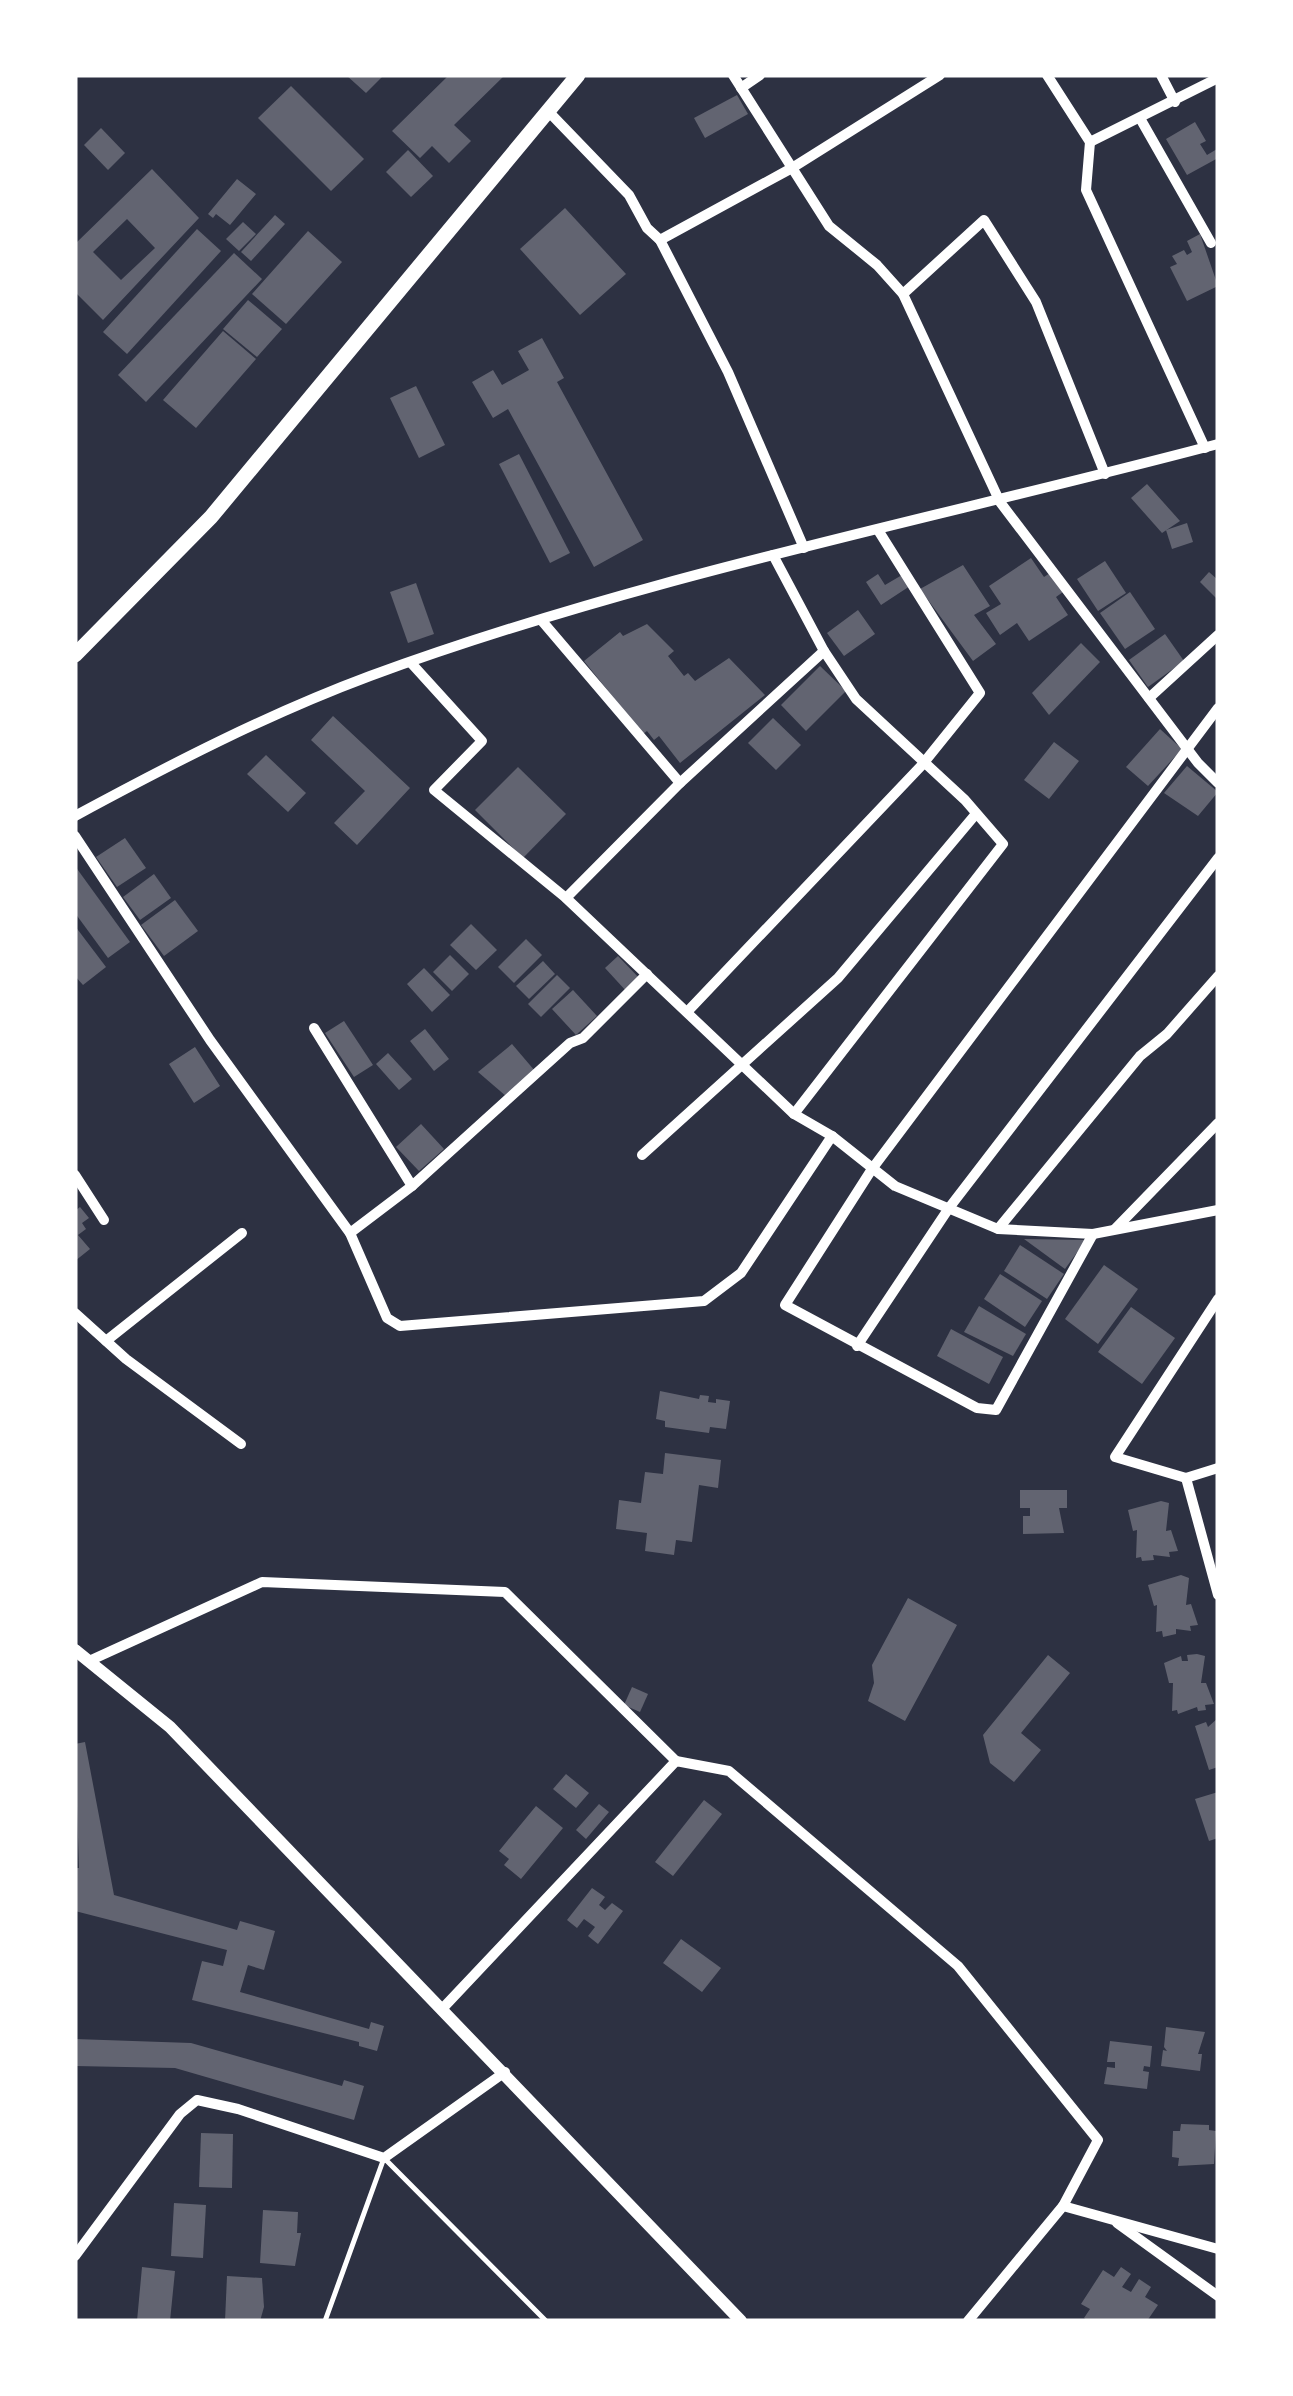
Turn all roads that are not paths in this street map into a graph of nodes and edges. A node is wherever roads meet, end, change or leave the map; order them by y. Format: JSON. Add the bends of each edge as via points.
{"nodes":[{"id":1,"x":578,"y":75,"type":"edge"},
{"id":2,"x":732,"y":75,"type":"edge"},
{"id":3,"x":760,"y":75,"type":"edge"},
{"id":4,"x":940,"y":75,"type":"edge"},
{"id":5,"x":1047,"y":75,"type":"edge"},
{"id":6,"x":1160,"y":75,"type":"edge"},
{"id":7,"x":1218,"y":78,"type":"edge"},
{"id":8,"x":741,"y":88,"type":"junction"},
{"id":9,"x":1175,"y":102,"type":"junction"},
{"id":10,"x":548,"y":111,"type":"junction"},
{"id":11,"x":1141,"y":120,"type":"junction"},
{"id":12,"x":1090,"y":142,"type":"junction"},
{"id":13,"x":792,"y":168,"type":"junction"},
{"id":14,"x":660,"y":240,"type":"junction"},
{"id":15,"x":1211,"y":243,"type":"dead end"},
{"id":16,"x":903,"y":294,"type":"junction"},
{"id":17,"x":1218,"y":444,"type":"edge"},
{"id":18,"x":1205,"y":448,"type":"junction"},
{"id":19,"x":1105,"y":474,"type":"junction"},
{"id":20,"x":1000,"y":502,"type":"junction"},
{"id":21,"x":878,"y":530,"type":"junction"},
{"id":22,"x":804,"y":548,"type":"junction"},
{"id":23,"x":773,"y":556,"type":"junction"},
{"id":24,"x":542,"y":621,"type":"junction"},
{"id":25,"x":75,"y":633,"type":"edge"},
{"id":26,"x":1218,"y":634,"type":"edge"},
{"id":27,"x":81,"y":650,"type":"edge"},
{"id":28,"x":824,"y":650,"type":"junction"},
{"id":29,"x":412,"y":664,"type":"junction"},
{"id":30,"x":1149,"y":698,"type":"junction"},
{"id":31,"x":1218,"y":708,"type":"edge"},
{"id":32,"x":1189,"y":751,"type":"junction"},
{"id":33,"x":922,"y":765,"type":"junction"},
{"id":34,"x":680,"y":783,"type":"junction"},
{"id":35,"x":1218,"y":783,"type":"edge"},
{"id":36,"x":975,"y":815,"type":"junction"},
{"id":37,"x":75,"y":816,"type":"edge"},
{"id":38,"x":75,"y":836,"type":"edge"},
{"id":39,"x":1218,"y":858,"type":"edge"},
{"id":40,"x":566,"y":898,"type":"junction"},
{"id":41,"x":647,"y":974,"type":"junction"},
{"id":42,"x":1218,"y":976,"type":"edge"},
{"id":43,"x":688,"y":1011,"type":"junction"},
{"id":44,"x":314,"y":1028,"type":"dead end"},
{"id":45,"x":744,"y":1066,"type":"junction"},
{"id":46,"x":794,"y":1114,"type":"junction"},
{"id":47,"x":1218,"y":1124,"type":"edge"},
{"id":48,"x":832,"y":1136,"type":"junction"},
{"id":49,"x":642,"y":1155,"type":"dead end"},
{"id":50,"x":872,"y":1169,"type":"junction"},
{"id":51,"x":75,"y":1174,"type":"edge"},
{"id":52,"x":412,"y":1186,"type":"junction"},
{"id":53,"x":949,"y":1208,"type":"junction"},
{"id":54,"x":1218,"y":1210,"type":"edge"},
{"id":55,"x":104,"y":1220,"type":"dead end"},
{"id":56,"x":998,"y":1228,"type":"junction"},
{"id":57,"x":1114,"y":1230,"type":"junction"},
{"id":58,"x":242,"y":1233,"type":"dead end"},
{"id":59,"x":350,"y":1233,"type":"junction"},
{"id":60,"x":1093,"y":1234,"type":"junction"},
{"id":61,"x":1218,"y":1298,"type":"edge"},
{"id":62,"x":75,"y":1313,"type":"edge"},
{"id":63,"x":106,"y":1341,"type":"junction"},
{"id":64,"x":858,"y":1346,"type":"junction"},
{"id":65,"x":242,"y":1444,"type":"dead end"},
{"id":66,"x":1218,"y":1468,"type":"edge"},
{"id":67,"x":1186,"y":1478,"type":"junction"},
{"id":68,"x":1218,"y":1595,"type":"edge"},
{"id":69,"x":75,"y":1650,"type":"edge"},
{"id":70,"x":88,"y":1661,"type":"junction"},
{"id":71,"x":676,"y":1761,"type":"junction"},
{"id":72,"x":442,"y":2008,"type":"junction"},
{"id":73,"x":506,"y":2072,"type":"junction"},
{"id":74,"x":384,"y":2158,"type":"junction"},
{"id":75,"x":1063,"y":2206,"type":"junction"},
{"id":76,"x":1108,"y":2217,"type":"junction"},
{"id":77,"x":1218,"y":2249,"type":"edge"},
{"id":78,"x":75,"y":2256,"type":"edge"},
{"id":79,"x":1218,"y":2296,"type":"edge"},
{"id":80,"x":325,"y":2321,"type":"edge"},
{"id":81,"x":546,"y":2321,"type":"edge"},
{"id":82,"x":741,"y":2321,"type":"edge"},
{"id":83,"x":968,"y":2321,"type":"edge"}],
"edges":[{"from":1,"to":10,"type":"main road"},
{"from":2,"to":8,"type":"street"},
{"from":3,"to":8,"type":"street"},
{"from":4,"to":13,"type":"street"},
{"from":5,"to":12,"type":"street"},
{"from":6,"to":9,"type":"street"},
{"from":7,"to":9,"type":"street"},
{"from":8,"to":13,"type":"street"},
{"from":9,"to":11,"type":"street"},
{"from":10,"to":14,"type":"street","via":[[629,195]]},
{"from":10,"to":27,"type":"main road","via":[[210,517]]},
{"from":11,"to":12,"type":"street"},
{"from":11,"to":15,"type":"street"},
{"from":12,"to":18,"type":"street","via":[[1086,190]]},
{"from":13,"to":14,"type":"street"},
{"from":13,"to":16,"type":"street","via":[[829,226]]},
{"from":14,"to":22,"type":"street","via":[[728,372]]},
{"from":16,"to":19,"type":"street","via":[[984,220],[1036,302]]},
{"from":16,"to":20,"type":"street"},
{"from":17,"to":18,"type":"street"},
{"from":18,"to":19,"type":"street"},
{"from":19,"to":20,"type":"street"},
{"from":20,"to":21,"type":"street"},
{"from":20,"to":30,"type":"street"},
{"from":21,"to":22,"type":"street"},
{"from":21,"to":33,"type":"street","via":[[980,694]]},
{"from":22,"to":23,"type":"street"},
{"from":23,"to":24,"type":"street","via":[[679,577]]},
{"from":23,"to":28,"type":"street"},
{"from":24,"to":29,"type":"street"},
{"from":24,"to":34,"type":"street"},
{"from":25,"to":27,"type":"street"},
{"from":26,"to":30,"type":"street"},
{"from":28,"to":33,"type":"street","via":[[856,699]]},
{"from":28,"to":34,"type":"street"},
{"from":29,"to":37,"type":"street","via":[[194,752]]},
{"from":29,"to":40,"type":"street","via":[[482,741],[434,790]]},
{"from":30,"to":32,"type":"street"},
{"from":31,"to":32,"type":"street"},
{"from":32,"to":35,"type":"street"},
{"from":32,"to":50,"type":"street"},
{"from":33,"to":36,"type":"street"},
{"from":33,"to":43,"type":"street"},
{"from":34,"to":40,"type":"street"},
{"from":36,"to":45,"type":"street","via":[[838,978]]},
{"from":36,"to":46,"type":"street","via":[[1003,844]]},
{"from":38,"to":59,"type":"street","via":[[210,1040]]},
{"from":39,"to":53,"type":"street"},
{"from":40,"to":41,"type":"street"},
{"from":41,"to":43,"type":"street"},
{"from":41,"to":52,"type":"street"},
{"from":42,"to":56,"type":"street","via":[[1140,1056]]},
{"from":43,"to":45,"type":"street"},
{"from":44,"to":52,"type":"street"},
{"from":45,"to":46,"type":"street"},
{"from":45,"to":49,"type":"street"},
{"from":46,"to":48,"type":"street"},
{"from":47,"to":57,"type":"street"},
{"from":48,"to":50,"type":"street"},
{"from":48,"to":59,"type":"street","via":[[741,1273],[704,1301],[400,1326],[387,1318]]},
{"from":50,"to":53,"type":"street"},
{"from":50,"to":64,"type":"street","via":[[785,1305]]},
{"from":51,"to":55,"type":"street"},
{"from":52,"to":59,"type":"street"},
{"from":53,"to":56,"type":"street"},
{"from":53,"to":64,"type":"street"},
{"from":54,"to":57,"type":"street"},
{"from":56,"to":60,"type":"street"},
{"from":57,"to":60,"type":"street"},
{"from":58,"to":63,"type":"street"},
{"from":60,"to":64,"type":"street","via":[[996,1410],[977,1408]]},
{"from":61,"to":67,"type":"street","via":[[1116,1457]]},
{"from":62,"to":63,"type":"street"},
{"from":63,"to":65,"type":"street"},
{"from":66,"to":67,"type":"street"},
{"from":67,"to":68,"type":"street"},
{"from":69,"to":70,"type":"street"},
{"from":70,"to":71,"type":"street","via":[[262,1582],[505,1592]]},
{"from":70,"to":72,"type":"street","via":[[170,1727]]},
{"from":71,"to":72,"type":"street"},
{"from":71,"to":75,"type":"street","via":[[730,1771],[958,1966],[1098,2140]]},
{"from":72,"to":73,"type":"street"},
{"from":73,"to":74,"type":"street"},
{"from":73,"to":82,"type":"street"},
{"from":74,"to":78,"type":"street","via":[[196,2100]]},
{"from":74,"to":80,"type":"lane"},
{"from":74,"to":81,"type":"lane"},
{"from":75,"to":76,"type":"street"},
{"from":75,"to":83,"type":"street"},
{"from":76,"to":77,"type":"street"},
{"from":76,"to":79,"type":"street"}]}
